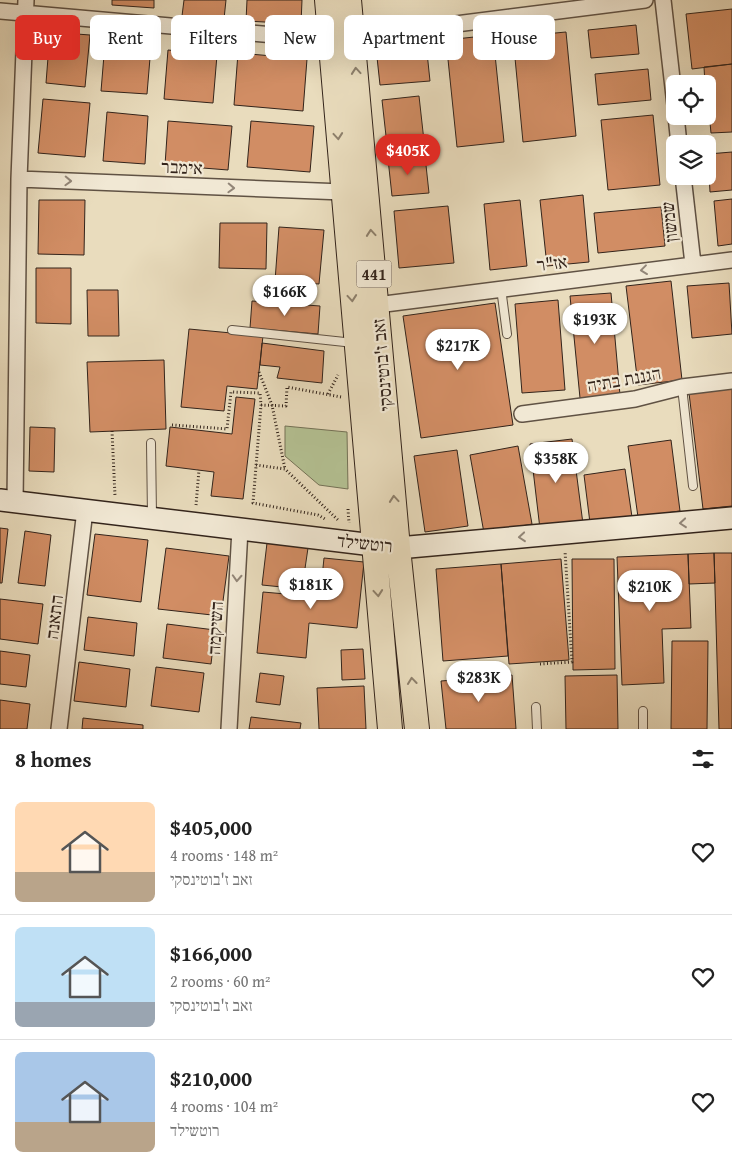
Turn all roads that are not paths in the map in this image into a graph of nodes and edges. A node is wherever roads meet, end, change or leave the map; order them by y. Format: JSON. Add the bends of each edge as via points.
{"nodes":[{"id":1,"x":327,"y":0,"type":"edge"},
{"id":2,"x":349,"y":0,"type":"edge"},
{"id":3,"x":645,"y":0,"type":"edge"},
{"id":4,"x":663,"y":0,"type":"edge"},
{"id":5,"x":26,"y":7,"type":"edge"},
{"id":6,"x":0,"y":12,"type":"edge"},
{"id":7,"x":342,"y":39,"type":"junction"},
{"id":8,"x":672,"y":75,"type":"edge"},
{"id":9,"x":20,"y":179,"type":"junction"},
{"id":10,"x":684,"y":185,"type":"edge"},
{"id":11,"x":343,"y":192,"type":"junction"},
{"id":12,"x":732,"y":260,"type":"edge"},
{"id":13,"x":693,"y":264,"type":"junction"},
{"id":14,"x":500,"y":288,"type":"junction"},
{"id":15,"x":377,"y":305,"type":"junction"},
{"id":16,"x":232,"y":330,"type":"dead end"},
{"id":17,"x":507,"y":334,"type":"dead end"},
{"id":18,"x":356,"y":343,"type":"junction"},
{"id":19,"x":732,"y":382,"type":"edge"},
{"id":20,"x":682,"y":387,"type":"junction"},
{"id":21,"x":522,"y":414,"type":"dead end"},
{"id":22,"x":151,"y":443,"type":"dead end"},
{"id":23,"x":693,"y":486,"type":"dead end"},
{"id":24,"x":7,"y":501,"type":"edge"},
{"id":25,"x":84,"y":518,"type":"junction"},
{"id":26,"x":152,"y":518,"type":"junction"},
{"id":27,"x":732,"y":518,"type":"edge"},
{"id":28,"x":240,"y":529,"type":"junction"},
{"id":29,"x":373,"y":540,"type":"junction"},
{"id":30,"x":398,"y":548,"type":"junction"},
{"id":31,"x":536,"y":706,"type":"dead end"},
{"id":32,"x":643,"y":711,"type":"dead end"},
{"id":33,"x":60,"y":729,"type":"edge"},
{"id":34,"x":229,"y":729,"type":"edge"},
{"id":35,"x":390,"y":729,"type":"edge"},
{"id":36,"x":417,"y":729,"type":"edge"},
{"id":37,"x":537,"y":729,"type":"edge"},
{"id":38,"x":643,"y":729,"type":"edge"}],
"edges":[{"from":1,"to":7,"type":"main road","name":"זאב ז'בוטינסקי","number":"441"},
{"from":2,"to":7,"type":"main road","name":"זאב ז'בוטינסקי","number":"441"},
{"from":3,"to":7,"type":"street"},
{"from":4,"to":8,"type":"street"},
{"from":5,"to":6,"type":"street"},
{"from":5,"to":7,"type":"street"},
{"from":5,"to":9,"type":"street"},
{"from":7,"to":11,"type":"main road","name":"זאב ז'בוטינסקי","number":"441","one_way":true},
{"from":15,"to":7,"type":"main road","name":"זאב ז'בוטינסקי","number":"441","one_way":true},
{"from":9,"to":11,"type":"street","name":"אימבר","one_way":true},
{"from":9,"to":24,"type":"street"},
{"from":10,"to":13,"type":"street","name":"שמשון"},
{"from":11,"to":18,"type":"main road","name":"זאב ז'בוטינסקי","number":"441","one_way":true},
{"from":12,"to":13,"type":"street","name":"אז\"ר"},
{"from":13,"to":14,"type":"street","name":"אז\"ר","one_way":true},
{"from":14,"to":15,"type":"street","name":"אז\"ר"},
{"from":14,"to":17,"type":"lane"},
{"from":30,"to":15,"type":"main road","name":"זאב ז'בוטינסקי","number":"441","one_way":true},
{"from":16,"to":18,"type":"lane"},
{"from":18,"to":29,"type":"main road","name":"זאב ז'בוטינסקי","number":"441"},
{"from":19,"to":20,"type":"street","name":"הגננת בתיה"},
{"from":20,"to":21,"type":"street","name":"הגננת בתיה","via":[[635,399]]},
{"from":20,"to":23,"type":"lane"},
{"from":22,"to":26,"type":"lane"},
{"from":24,"to":25,"type":"main road","name":"רוטשילד"},
{"from":25,"to":26,"type":"main road","name":"רוטשילד","via":[[116,514]]},
{"from":25,"to":33,"type":"street","name":"התאנה"},
{"from":26,"to":28,"type":"main road","name":"רוטשילד"},
{"from":27,"to":30,"type":"main road","name":"רוטשילד","one_way":true},
{"from":28,"to":29,"type":"main road","name":"רוטשילד"},
{"from":28,"to":34,"type":"street","name":"השיקמה","one_way":true},
{"from":29,"to":30,"type":"main road","name":"רוטשילד"},
{"from":29,"to":35,"type":"main road","name":"זאב ז'בוטינסקי","number":"441","one_way":true},
{"from":36,"to":30,"type":"main road","name":"זאב ז'בוטינסקי","number":"441","one_way":true},
{"from":31,"to":37,"type":"lane"},
{"from":32,"to":38,"type":"lane"}]}
